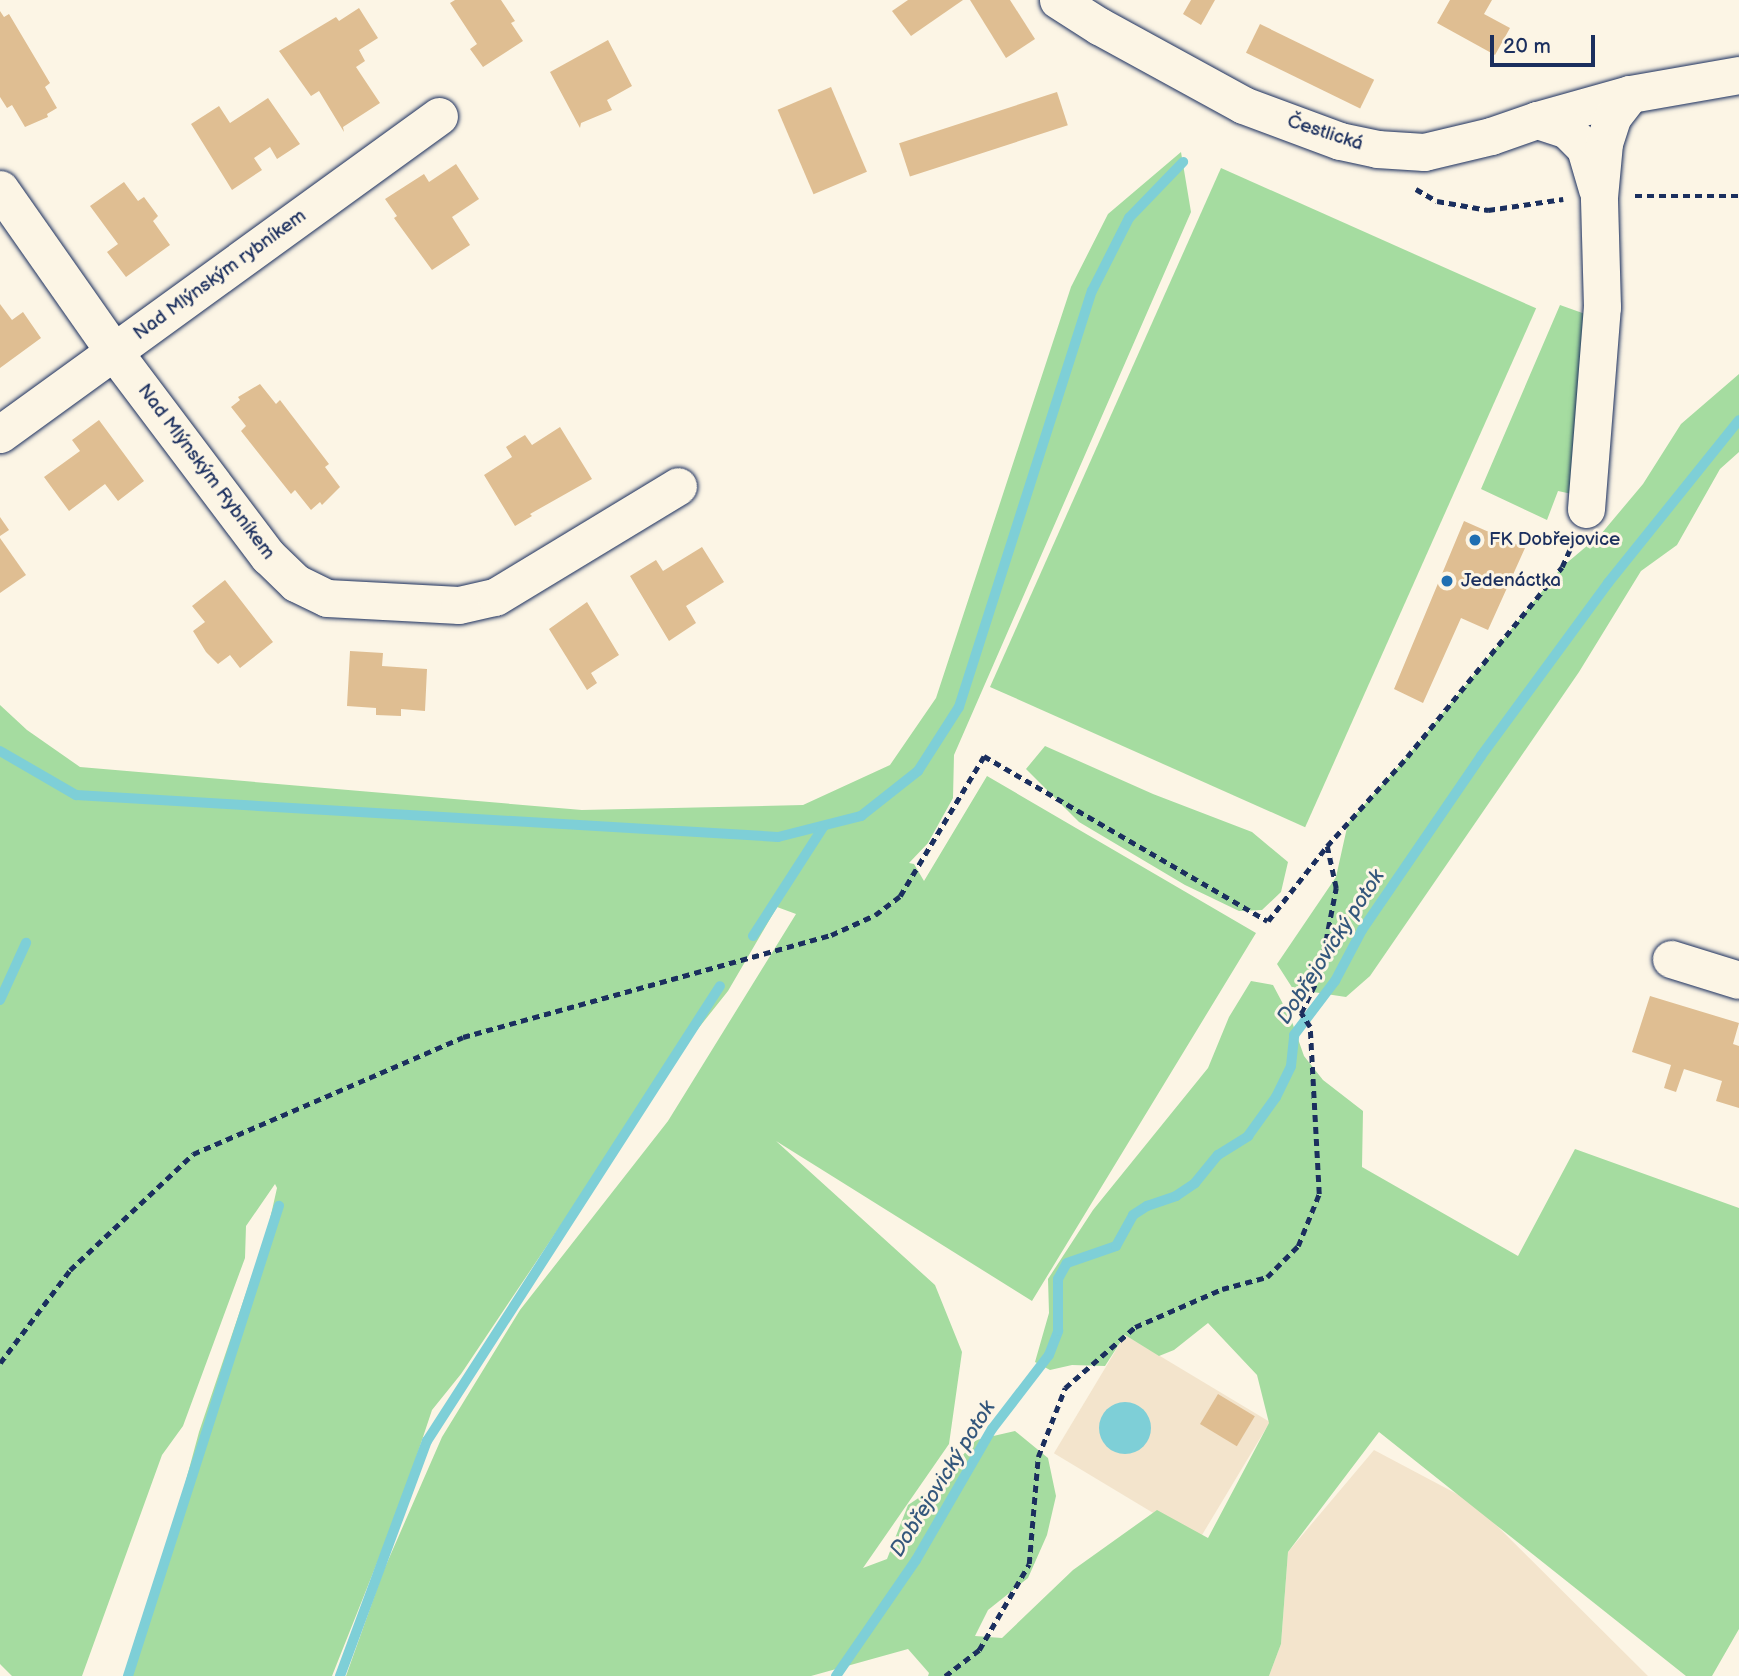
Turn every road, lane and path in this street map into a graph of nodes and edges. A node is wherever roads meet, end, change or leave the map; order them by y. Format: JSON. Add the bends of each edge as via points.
{"nodes":[{"id":1,"x":1058,"y":0,"type":"edge"},
{"id":2,"x":1739,"y":75,"type":"edge"},
{"id":3,"x":1630,"y":94,"type":"junction"},
{"id":4,"x":439,"y":116,"type":"dead end"},
{"id":5,"x":1537,"y":120,"type":"junction"},
{"id":6,"x":0,"y":189,"type":"edge"},
{"id":7,"x":1739,"y":196,"type":"edge"},
{"id":8,"x":1599,"y":197,"type":"junction"},
{"id":9,"x":114,"y":352,"type":"junction"},
{"id":10,"x":0,"y":435,"type":"edge"},
{"id":11,"x":678,"y":486,"type":"dead end"},
{"id":12,"x":1581,"y":522,"type":"joint"},
{"id":13,"x":1327,"y":846,"type":"junction"},
{"id":14,"x":1671,"y":959,"type":"dead end"},
{"id":15,"x":1739,"y":980,"type":"edge"},
{"id":16,"x":0,"y":1363,"type":"edge"},
{"id":17,"x":945,"y":1676,"type":"edge"}],
"edges":[{"from":1,"to":5,"type":"street","name":"Čestlická","via":[[1243,105],[1340,141],[1424,152]]},
{"from":2,"to":3,"type":"street","name":"Čestlická"},
{"from":3,"to":5,"type":"street","name":"Čestlická"},
{"from":3,"to":8,"type":"street","via":[[1613,116],[1604,143]]},
{"from":4,"to":9,"type":"street","name":"Nad Mlýnským rybníkem"},
{"from":5,"to":8,"type":"street","via":[[1567,130],[1585,148]]},
{"from":6,"to":9,"type":"street","name":"Nad Mlýnským Rybníkem"},
{"from":7,"to":8,"type":"path"},
{"from":8,"to":12,"type":"street","via":[[1602,307]]},
{"from":9,"to":10,"type":"street","name":"Nad Mlýnským rybníkem"},
{"from":9,"to":11,"type":"street","name":"Nad Mlýnským Rybníkem","via":[[268,556],[296,583],[327,598],[459,605],[495,597]]},
{"from":12,"to":13,"type":"path","via":[[1562,567],[1407,757]]},
{"from":13,"to":16,"type":"path","via":[[1268,921],[984,756],[900,896],[875,915],[831,935],[463,1037],[193,1154],[70,1270]]},
{"from":13,"to":17,"type":"path","via":[[1336,888],[1319,976],[1301,1013],[1310,1027],[1319,1194],[1298,1246],[1267,1278],[1222,1289],[1135,1327],[1065,1388],[1038,1457],[1029,1564],[979,1650]]},
{"from":14,"to":15,"type":"street"}]}
